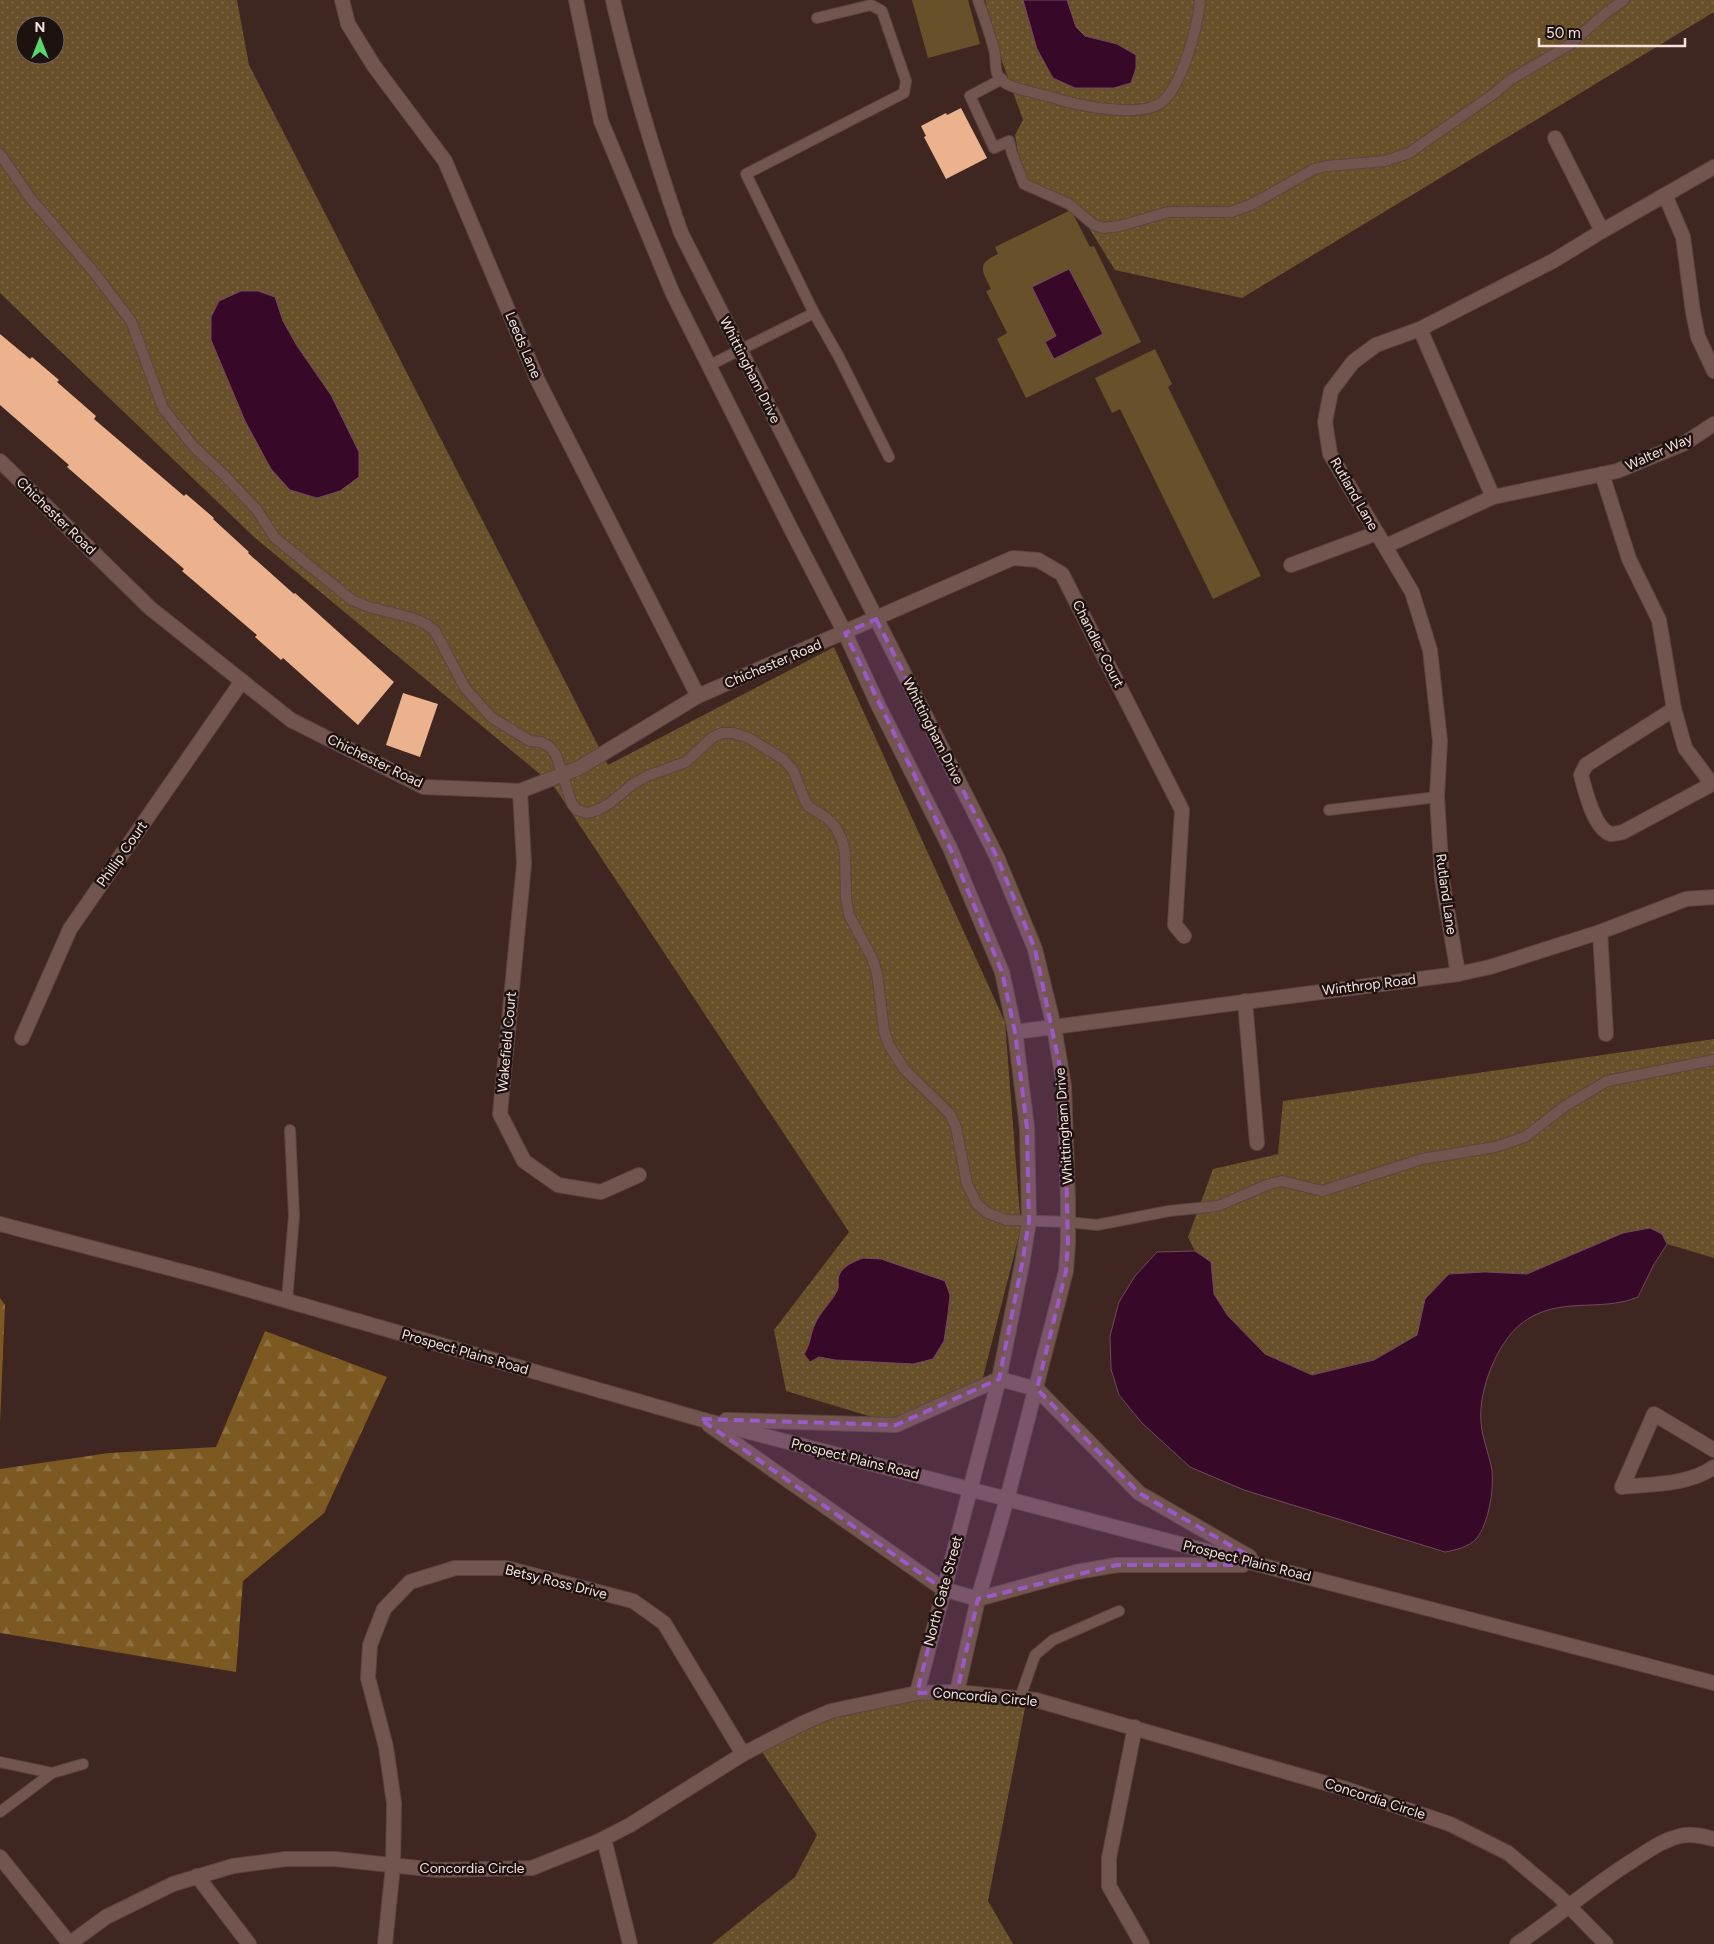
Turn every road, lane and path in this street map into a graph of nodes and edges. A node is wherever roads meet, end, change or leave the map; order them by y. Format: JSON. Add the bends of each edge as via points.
{"nodes":[{"id":1,"x":342,"y":0,"type":"edge"},
{"id":2,"x":576,"y":0,"type":"edge"},
{"id":3,"x":613,"y":0,"type":"edge"},
{"id":4,"x":978,"y":0,"type":"edge"},
{"id":5,"x":1200,"y":0,"type":"edge"},
{"id":6,"x":1624,"y":0,"type":"edge"},
{"id":7,"x":817,"y":18,"type":"dead end"},
{"id":8,"x":1002,"y":79,"type":"junction"},
{"id":9,"x":1555,"y":138,"type":"dead end"},
{"id":10,"x":0,"y":154,"type":"edge"},
{"id":11,"x":1714,"y":167,"type":"edge"},
{"id":12,"x":1665,"y":195,"type":"junction"},
{"id":13,"x":1602,"y":231,"type":"junction"},
{"id":14,"x":814,"y":313,"type":"junction"},
{"id":15,"x":1420,"y":329,"type":"junction"},
{"id":16,"x":739,"y":350,"type":"junction"},
{"id":17,"x":710,"y":365,"type":"junction"},
{"id":18,"x":1714,"y":371,"type":"edge"},
{"id":19,"x":1714,"y":424,"type":"edge"},
{"id":20,"x":889,"y":457,"type":"dead end"},
{"id":21,"x":0,"y":461,"type":"edge"},
{"id":22,"x":1602,"y":474,"type":"junction"},
{"id":23,"x":1493,"y":497,"type":"junction"},
{"id":24,"x":1377,"y":534,"type":"junction"},
{"id":25,"x":1386,"y":546,"type":"junction"},
{"id":26,"x":1291,"y":565,"type":"dead end"},
{"id":27,"x":876,"y":619,"type":"junction"},
{"id":28,"x":845,"y":633,"type":"junction"},
{"id":29,"x":242,"y":681,"type":"junction"},
{"id":30,"x":698,"y":696,"type":"junction"},
{"id":31,"x":1674,"y":709,"type":"junction"},
{"id":32,"x":562,"y":774,"type":"junction"},
{"id":33,"x":1713,"y":784,"type":"edge"},
{"id":34,"x":520,"y":791,"type":"junction"},
{"id":35,"x":1437,"y":798,"type":"junction"},
{"id":36,"x":1329,"y":810,"type":"dead end"},
{"id":37,"x":1714,"y":897,"type":"edge"},
{"id":38,"x":1600,"y":932,"type":"junction"},
{"id":39,"x":1184,"y":936,"type":"dead end"},
{"id":40,"x":1458,"y":974,"type":"junction"},
{"id":41,"x":1245,"y":1001,"type":"junction"},
{"id":42,"x":1054,"y":1027,"type":"junction"},
{"id":43,"x":1015,"y":1032,"type":"junction"},
{"id":44,"x":1606,"y":1034,"type":"dead end"},
{"id":45,"x":22,"y":1038,"type":"dead end"},
{"id":46,"x":1714,"y":1060,"type":"edge"},
{"id":47,"x":290,"y":1130,"type":"dead end"},
{"id":48,"x":1257,"y":1143,"type":"dead end"},
{"id":49,"x":640,"y":1175,"type":"dead end"},
{"id":50,"x":1029,"y":1221,"type":"junction"},
{"id":51,"x":1068,"y":1222,"type":"junction"},
{"id":52,"x":0,"y":1224,"type":"edge"},
{"id":53,"x":286,"y":1300,"type":"junction"},
{"id":54,"x":999,"y":1379,"type":"junction"},
{"id":55,"x":1037,"y":1388,"type":"junction"},
{"id":56,"x":700,"y":1419,"type":"junction"},
{"id":57,"x":1714,"y":1450,"type":"edge"},
{"id":58,"x":1714,"y":1467,"type":"edge"},
{"id":59,"x":970,"y":1489,"type":"junction"},
{"id":60,"x":1007,"y":1499,"type":"junction"},
{"id":61,"x":1265,"y":1565,"type":"junction"},
{"id":62,"x":943,"y":1589,"type":"junction"},
{"id":63,"x":978,"y":1598,"type":"junction"},
{"id":64,"x":1119,"y":1612,"type":"dead end"},
{"id":65,"x":1714,"y":1682,"type":"edge"},
{"id":66,"x":957,"y":1692,"type":"junction"},
{"id":67,"x":917,"y":1693,"type":"junction"},
{"id":68,"x":1020,"y":1698,"type":"junction"},
{"id":69,"x":1135,"y":1727,"type":"junction"},
{"id":70,"x":743,"y":1754,"type":"junction"},
{"id":71,"x":0,"y":1762,"type":"edge"},
{"id":72,"x":84,"y":1764,"type":"dead end"},
{"id":73,"x":52,"y":1773,"type":"junction"},
{"id":74,"x":0,"y":1812,"type":"edge"},
{"id":75,"x":604,"y":1839,"type":"junction"},
{"id":76,"x":1714,"y":1839,"type":"edge"},
{"id":77,"x":0,"y":1857,"type":"edge"},
{"id":78,"x":393,"y":1866,"type":"junction"},
{"id":79,"x":197,"y":1876,"type":"junction"},
{"id":80,"x":1569,"y":1905,"type":"junction"},
{"id":81,"x":69,"y":1944,"type":"edge"},
{"id":82,"x":249,"y":1944,"type":"edge"},
{"id":83,"x":385,"y":1944,"type":"edge"},
{"id":84,"x":630,"y":1944,"type":"edge"},
{"id":85,"x":1142,"y":1944,"type":"edge"},
{"id":86,"x":1518,"y":1944,"type":"edge"},
{"id":87,"x":1606,"y":1944,"type":"edge"}],
"edges":[{"from":1,"to":30,"type":"street","name":"Leeds Lane","via":[[348,24],[374,66],[445,161],[538,381]]},
{"from":2,"to":17,"type":"street","via":[[601,121],[673,294]]},
{"from":3,"to":16,"type":"street","name":"Whittingham Drive","via":[[631,77],[681,232]]},
{"from":4,"to":8,"type":"lane","via":[[995,54],[997,74]]},
{"from":5,"to":8,"type":"lane","via":[[1196,29],[1183,69],[1171,91],[1159,104],[1126,110],[1099,108],[1068,103],[1006,85]]},
{"from":6,"to":8,"type":"lane","via":[[1569,45],[1510,80],[1409,153],[1385,161],[1314,169],[1250,205],[1231,212],[1168,212],[1120,226],[1103,228],[1094,225],[1069,204],[1024,184],[1009,141],[994,148],[970,96]]},
{"from":7,"to":14,"type":"lane","via":[[871,5],[882,11],[906,81],[904,93],[746,174]]},
{"from":9,"to":13,"type":"street"},
{"from":10,"to":32,"type":"lane","via":[[31,199],[93,271],[130,321],[163,408],[193,446],[257,510],[275,538],[352,600],[412,618],[435,631],[458,676],[479,705],[492,718],[519,735],[550,747]]},
{"from":11,"to":12,"type":"street","name":"Rutland Lane"},
{"from":12,"to":13,"type":"street","name":"Rutland Lane"},
{"from":12,"to":18,"type":"street","via":[[1683,237],[1698,337]]},
{"from":13,"to":15,"type":"street","name":"Rutland Lane","via":[[1553,261]]},
{"from":14,"to":16,"type":"lane"},
{"from":14,"to":20,"type":"lane"},
{"from":15,"to":23,"type":"street"},
{"from":15,"to":24,"type":"street","name":"Rutland Lane","via":[[1376,346],[1353,362],[1331,391],[1325,422],[1330,454]]},
{"from":16,"to":17,"type":"lane"},
{"from":16,"to":27,"type":"street","name":"Whittingham Drive"},
{"from":17,"to":28,"type":"street"},
{"from":19,"to":22,"type":"street","name":"Walter Way","via":[[1685,442],[1617,471]]},
{"from":21,"to":29,"type":"street","name":"Chichester Road","via":[[150,608]]},
{"from":22,"to":23,"type":"street","name":"Walter Way"},
{"from":22,"to":31,"type":"street","via":[[1629,559],[1660,620]]},
{"from":23,"to":25,"type":"street","name":"Walter Way"},
{"from":24,"to":25,"type":"street","name":"Rutland Lane"},
{"from":24,"to":26,"type":"street"},
{"from":25,"to":35,"type":"street","name":"Rutland Lane","via":[[1412,592],[1430,650],[1440,741]]},
{"from":27,"to":28,"type":"street","name":"Chandler Court"},
{"from":27,"to":39,"type":"street","name":"Chandler Court","via":[[1013,558],[1038,560],[1062,574],[1182,810],[1175,925]]},
{"from":27,"to":42,"type":"street","name":"Whittingham Drive","via":[[996,857],[1035,948]]},
{"from":28,"to":30,"type":"street","name":"Chichester Road"},
{"from":28,"to":43,"type":"street","via":[[950,848],[1002,972]]},
{"from":29,"to":34,"type":"street","name":"Chichester Road","via":[[291,720],[424,787]]},
{"from":29,"to":45,"type":"street","name":"Phillip Court","via":[[70,930]]},
{"from":30,"to":32,"type":"street","name":"Chichester Road","via":[[578,768]]},
{"from":31,"to":33,"type":"street","via":[[1686,748]]},
{"from":31,"to":33,"type":"street","via":[[1586,765],[1582,775],[1591,809],[1603,829],[1612,834],[1623,832]]},
{"from":32,"to":34,"type":"street","name":"Chichester Road"},
{"from":32,"to":50,"type":"lane","via":[[572,804],[577,810],[587,813],[610,803],[647,776],[686,762],[713,737],[722,733],[749,738],[783,759],[793,770],[806,803],[827,818],[842,840],[846,853],[849,915],[872,958],[884,1031],[892,1051],[904,1069],[950,1114],[956,1127],[967,1184],[977,1204],[988,1213],[1006,1220]]},
{"from":34,"to":49,"type":"street","name":"Wakefield Court","via":[[524,864],[500,1114],[524,1161],[558,1185],[601,1192]]},
{"from":35,"to":36,"type":"lane"},
{"from":35,"to":40,"type":"street","name":"Rutland Lane","via":[[1442,879]]},
{"from":37,"to":38,"type":"street","name":"Winthrop Road","via":[[1686,899]]},
{"from":38,"to":40,"type":"street","name":"Winthrop Road"},
{"from":38,"to":44,"type":"street"},
{"from":40,"to":41,"type":"street","name":"Winthrop Road"},
{"from":41,"to":42,"type":"street","name":"Winthrop Road"},
{"from":41,"to":48,"type":"street"},
{"from":42,"to":43,"type":"street","name":"Winthrop Road"},
{"from":42,"to":51,"type":"street","name":"Whittingham Drive","via":[[1064,1086]]},
{"from":43,"to":50,"type":"street","via":[[1027,1128]]},
{"from":46,"to":51,"type":"lane","via":[[1607,1081],[1565,1106],[1524,1137],[1495,1147],[1422,1160],[1322,1191],[1282,1180],[1218,1206],[1169,1211],[1097,1226]]},
{"from":47,"to":53,"type":"lane","via":[[294,1216]]},
{"from":50,"to":51,"type":"lane"},
{"from":50,"to":54,"type":"street"},
{"from":51,"to":55,"type":"street","name":"Whittingham Drive","via":[[1066,1272]]},
{"from":52,"to":53,"type":"street","name":"Prospect Plains Road"},
{"from":53,"to":56,"type":"street","name":"Prospect Plains Road"},
{"from":54,"to":55,"type":"street"},
{"from":54,"to":56,"type":"street","via":[[896,1426]]},
{"from":54,"to":59,"type":"street"},
{"from":55,"to":60,"type":"street","name":"Whittingham Drive"},
{"from":55,"to":61,"type":"street","via":[[1139,1493]]},
{"from":56,"to":59,"type":"street","name":"Prospect Plains Road"},
{"from":56,"to":62,"type":"street"},
{"from":57,"to":58,"type":"street","via":[[1654,1414],[1622,1487],[1686,1480]]},
{"from":59,"to":60,"type":"street","name":"Prospect Plains Road"},
{"from":59,"to":62,"type":"street","name":"North Gate Street"},
{"from":60,"to":61,"type":"street","name":"Prospect Plains Road"},
{"from":60,"to":63,"type":"street"},
{"from":61,"to":63,"type":"street","via":[[1117,1565],[1076,1572]]},
{"from":61,"to":65,"type":"street","name":"Prospect Plains Road"},
{"from":62,"to":63,"type":"street"},
{"from":62,"to":67,"type":"street","name":"North Gate Street"},
{"from":63,"to":66,"type":"street"},
{"from":64,"to":68,"type":"lane","via":[[1053,1640],[1035,1655]]},
{"from":66,"to":67,"type":"street","name":"Concordia Circle"},
{"from":66,"to":68,"type":"street","name":"Concordia Circle"},
{"from":67,"to":70,"type":"street","name":"Concordia Circle","via":[[831,1711]]},
{"from":68,"to":69,"type":"street","name":"Concordia Circle"},
{"from":69,"to":80,"type":"street","name":"Concordia Circle","via":[[1346,1789],[1450,1824],[1508,1854]]},
{"from":69,"to":85,"type":"street","via":[[1109,1858],[1109,1886]]},
{"from":70,"to":75,"type":"street","name":"Concordia Circle"},
{"from":70,"to":78,"type":"street","name":"Betsy Ross Drive","via":[[664,1624],[632,1602],[506,1568],[455,1568],[410,1582],[384,1609],[370,1645],[368,1678],[386,1747],[394,1803]]},
{"from":71,"to":73,"type":"lane"},
{"from":72,"to":73,"type":"lane"},
{"from":73,"to":74,"type":"lane"},
{"from":75,"to":78,"type":"street","name":"Concordia Circle","via":[[532,1868],[437,1870]]},
{"from":75,"to":84,"type":"street"},
{"from":76,"to":80,"type":"street","via":[[1682,1835],[1663,1842],[1604,1878]]},
{"from":77,"to":81,"type":"street"},
{"from":78,"to":79,"type":"street","name":"Concordia Circle","via":[[335,1859],[286,1859],[233,1866]]},
{"from":78,"to":83,"type":"street","name":"Betsy Ross Drive"},
{"from":79,"to":81,"type":"street","name":"Concordia Circle","via":[[173,1884],[106,1917]]},
{"from":79,"to":82,"type":"street"},
{"from":80,"to":86,"type":"street"},
{"from":80,"to":87,"type":"street","name":"Concordia Circle"}]}
